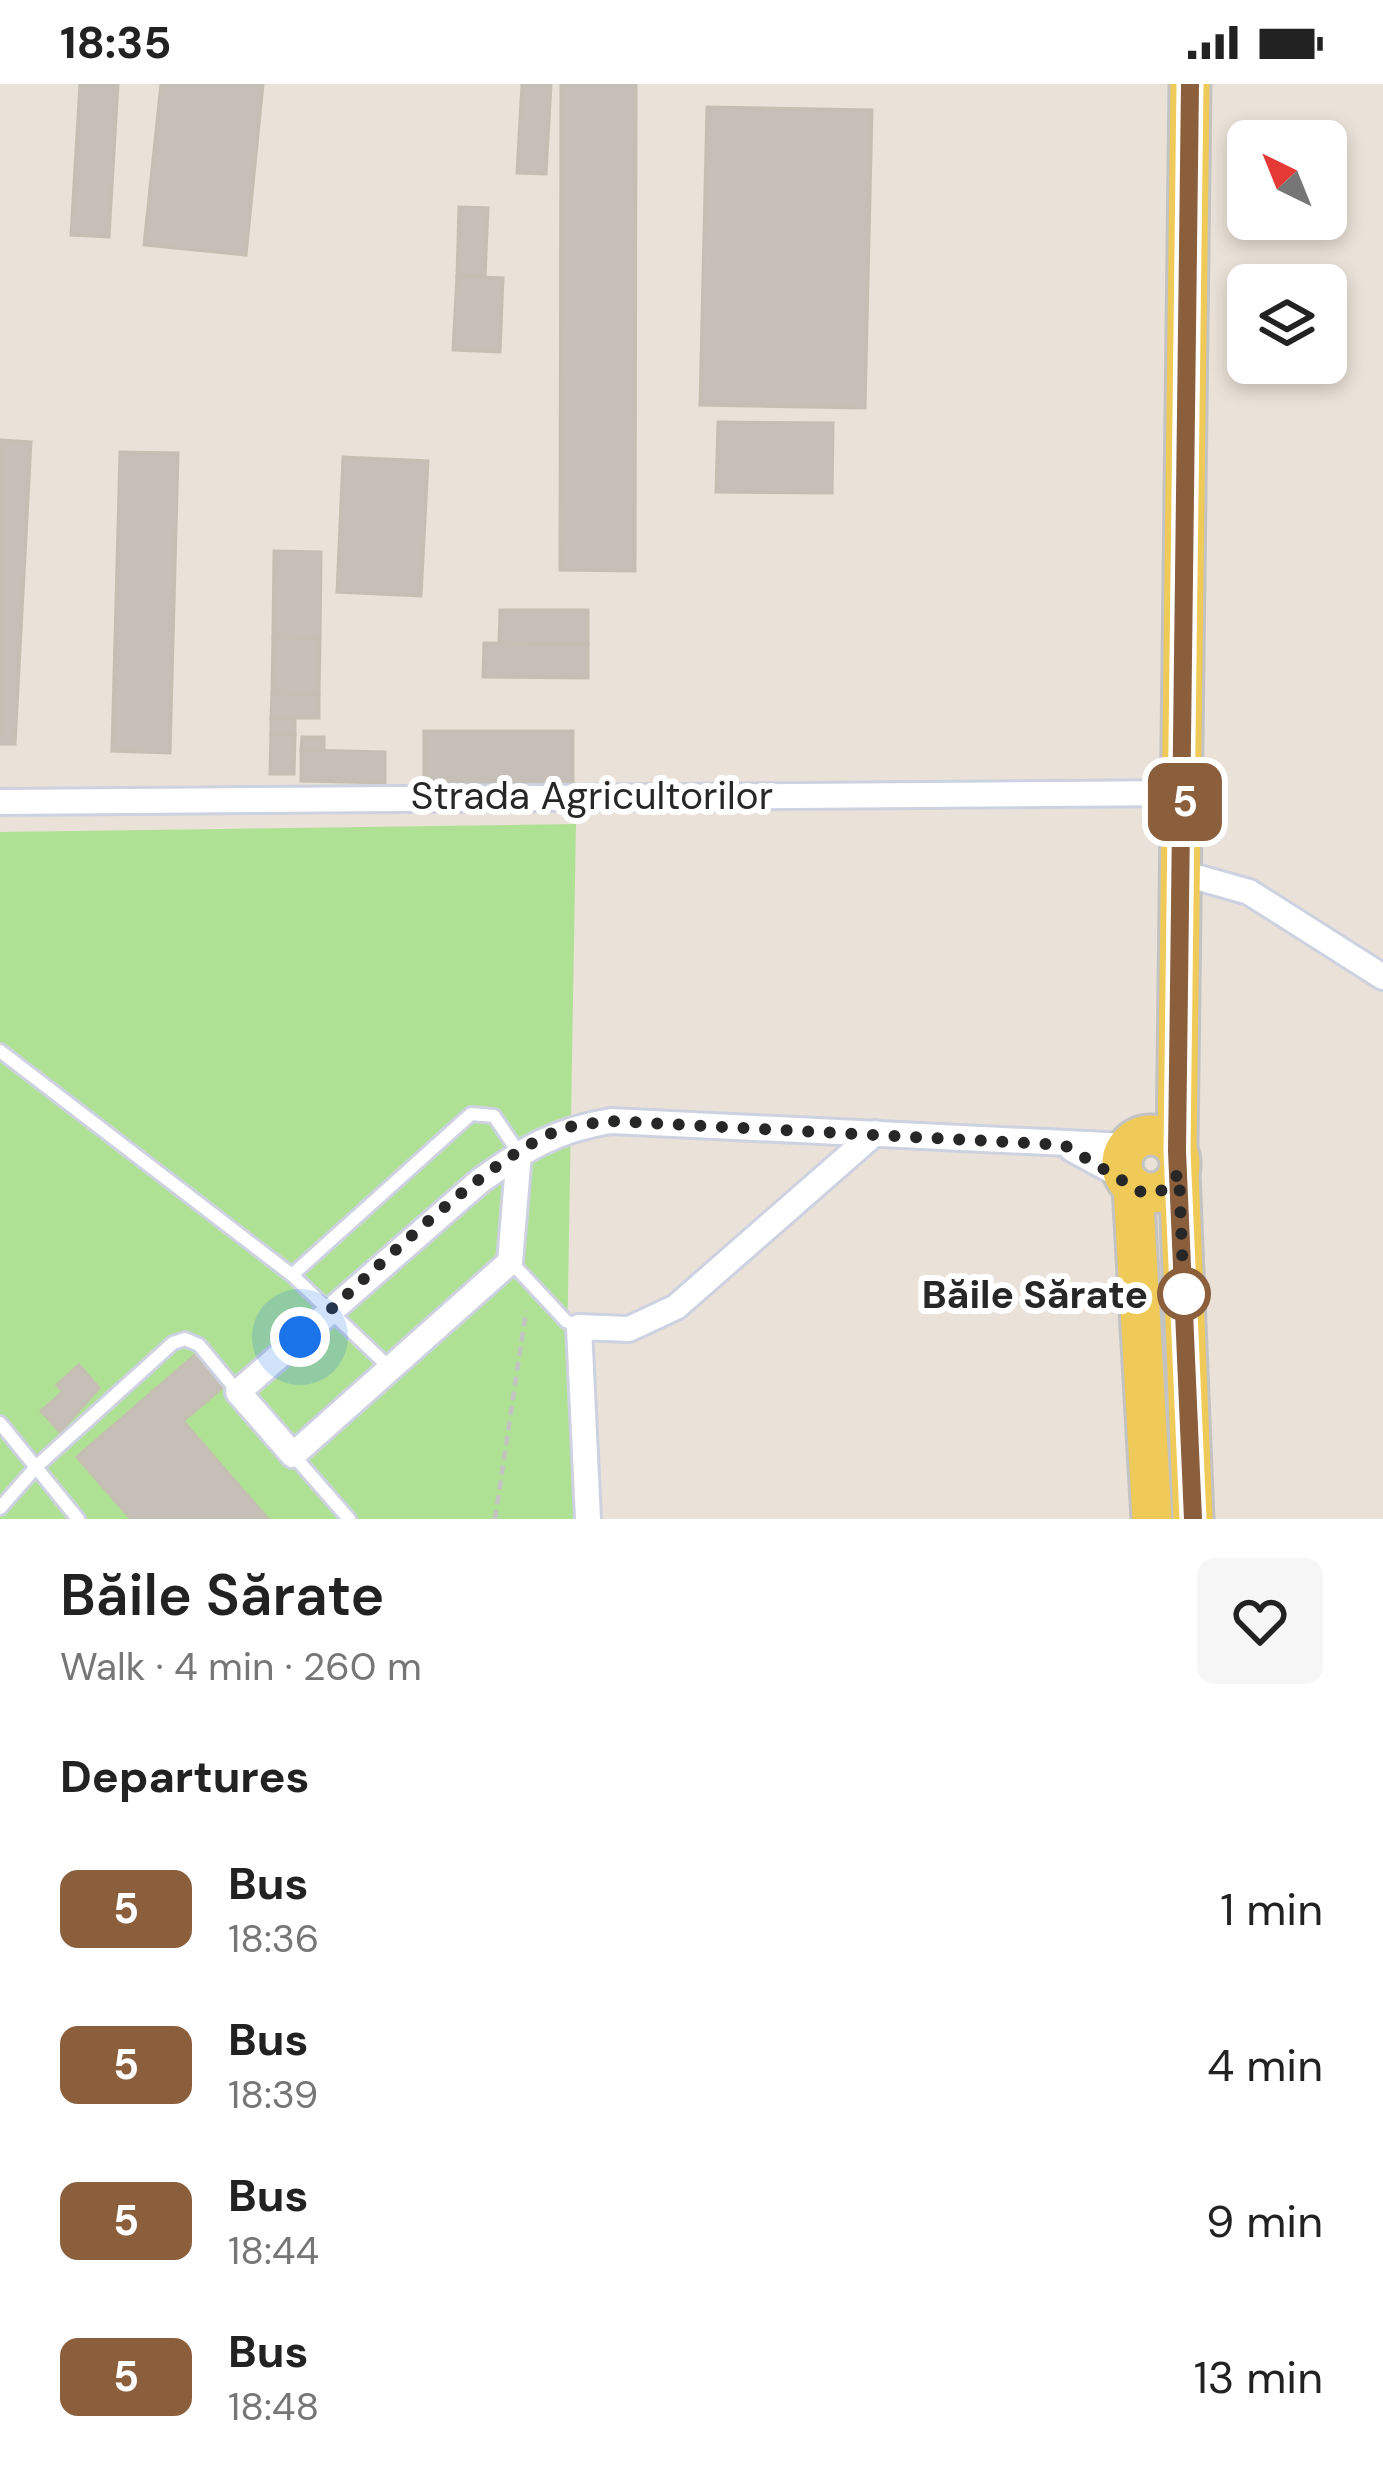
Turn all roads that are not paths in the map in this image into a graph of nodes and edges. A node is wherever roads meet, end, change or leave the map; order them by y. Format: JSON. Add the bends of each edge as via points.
{"nodes":[{"id":1,"x":1190,"y":84,"type":"edge"},
{"id":2,"x":1185,"y":793,"type":"junction"},
{"id":3,"x":0,"y":802,"type":"edge"},
{"id":4,"x":1182,"y":873,"type":"junction"},
{"id":5,"x":1380,"y":972,"type":"edge"},
{"id":6,"x":1179,"y":1001,"type":"junction"},
{"id":7,"x":0,"y":1052,"type":"edge"},
{"id":8,"x":875,"y":1133,"type":"junction"},
{"id":9,"x":519,"y":1153,"type":"junction"},
{"id":10,"x":1178,"y":1162,"type":"junction"},
{"id":11,"x":1131,"y":1163,"type":"junction"},
{"id":12,"x":510,"y":1262,"type":"junction"},
{"id":13,"x":292,"y":1275,"type":"junction"},
{"id":14,"x":332,"y":1310,"type":"junction"},
{"id":15,"x":578,"y":1327,"type":"junction"},
{"id":16,"x":391,"y":1369,"type":"junction"},
{"id":17,"x":238,"y":1392,"type":"junction"},
{"id":18,"x":0,"y":1423,"type":"edge"},
{"id":19,"x":293,"y":1455,"type":"junction"},
{"id":20,"x":37,"y":1466,"type":"junction"},
{"id":21,"x":0,"y":1508,"type":"edge"},
{"id":22,"x":78,"y":1519,"type":"edge"},
{"id":23,"x":349,"y":1519,"type":"edge"},
{"id":24,"x":588,"y":1519,"type":"edge"},
{"id":25,"x":1152,"y":1519,"type":"edge"},
{"id":26,"x":1193,"y":1519,"type":"edge"}],
"edges":[{"from":1,"to":2,"type":"main road"},
{"from":2,"to":3,"type":"street","name":"Strada Agricultorilor"},
{"from":2,"to":4,"type":"main road"},
{"from":4,"to":5,"type":"street","via":[[1249,892]]},
{"from":4,"to":6,"type":"main road"},
{"from":6,"to":10,"type":"main road"},
{"from":6,"to":11,"type":"main road"},
{"from":7,"to":13,"type":"lane"},
{"from":8,"to":9,"type":"street","via":[[611,1121],[564,1129]]},
{"from":8,"to":11,"type":"street","via":[[1064,1145]]},
{"from":8,"to":15,"type":"street","via":[[676,1307],[629,1329]]},
{"from":9,"to":12,"type":"street"},
{"from":9,"to":13,"type":"lane","via":[[494,1116],[471,1114]]},
{"from":9,"to":14,"type":"street"},
{"from":10,"to":11,"type":"main road","via":[[1160,1136]]},
{"from":10,"to":11,"type":"main road","via":[[1165,1190],[1143,1193]]},
{"from":10,"to":26,"type":"main road"},
{"from":11,"to":25,"type":"main road"},
{"from":12,"to":15,"type":"lane"},
{"from":12,"to":16,"type":"street"},
{"from":13,"to":14,"type":"lane"},
{"from":14,"to":16,"type":"lane"},
{"from":14,"to":17,"type":"street"},
{"from":15,"to":24,"type":"street"},
{"from":16,"to":19,"type":"street"},
{"from":17,"to":19,"type":"street"},
{"from":17,"to":20,"type":"lane","via":[[199,1345],[173,1343]]},
{"from":18,"to":20,"type":"lane"},
{"from":19,"to":23,"type":"lane"},
{"from":20,"to":21,"type":"lane"},
{"from":20,"to":22,"type":"lane"}]}
